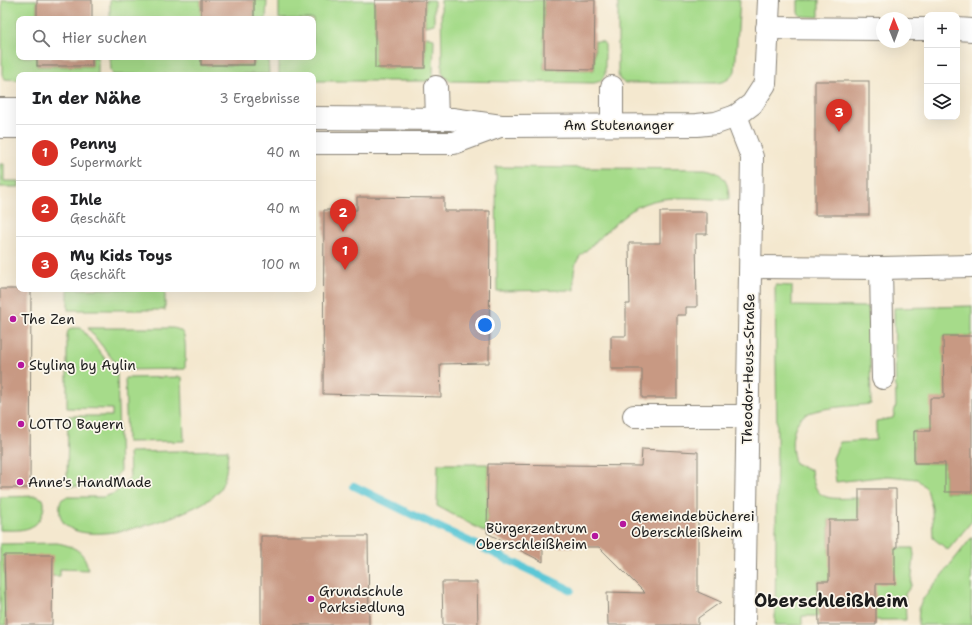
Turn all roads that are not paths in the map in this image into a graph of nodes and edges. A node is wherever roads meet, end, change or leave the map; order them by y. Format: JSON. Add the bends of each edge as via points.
{"nodes":[{"id":1,"x":768,"y":0,"type":"edge"},
{"id":2,"x":767,"y":28,"type":"junction"},
{"id":3,"x":876,"y":29,"type":"edge"},
{"id":4,"x":912,"y":29,"type":"edge"},
{"id":5,"x":924,"y":29,"type":"edge"},
{"id":6,"x":960,"y":29,"type":"edge"},
{"id":7,"x":972,"y":30,"type":"edge"},
{"id":8,"x":436,"y":86,"type":"dead end"},
{"id":9,"x":612,"y":87,"type":"dead end"},
{"id":10,"x":0,"y":109,"type":"edge"},
{"id":11,"x":16,"y":109,"type":"edge"},
{"id":12,"x":736,"y":116,"type":"junction"},
{"id":13,"x":316,"y":118,"type":"edge"},
{"id":14,"x":437,"y":119,"type":"junction"},
{"id":15,"x":612,"y":125,"type":"junction"},
{"id":16,"x":501,"y":126,"type":"junction"},
{"id":17,"x":0,"y":127,"type":"edge"},
{"id":18,"x":16,"y":127,"type":"edge"},
{"id":19,"x":316,"y":143,"type":"edge"},
{"id":20,"x":972,"y":266,"type":"edge"},
{"id":21,"x":751,"y":267,"type":"junction"},
{"id":22,"x":881,"y":268,"type":"junction"},
{"id":23,"x":883,"y":378,"type":"dead end"},
{"id":24,"x":634,"y":416,"type":"dead end"},
{"id":25,"x":747,"y":416,"type":"junction"},
{"id":26,"x":744,"y":625,"type":"edge"}],
"edges":[{"from":1,"to":2,"type":"street","name":"Am Stutenanger"},
{"from":2,"to":3,"type":"street"},
{"from":2,"to":12,"type":"street","name":"Am Stutenanger","via":[[765,84],[752,104]]},
{"from":4,"to":5,"type":"street"},
{"from":6,"to":7,"type":"street"},
{"from":8,"to":14,"type":"street"},
{"from":9,"to":15,"type":"street"},
{"from":10,"to":11,"type":"street"},
{"from":12,"to":15,"type":"street","name":"Am Stutenanger","via":[[716,123],[697,125]]},
{"from":12,"to":21,"type":"street","name":"Theodor-Heuss-Straße","via":[[752,157]]},
{"from":13,"to":14,"type":"street","name":"Am Stutenanger"},
{"from":14,"to":16,"type":"street","name":"Am Stutenanger"},
{"from":15,"to":16,"type":"street","name":"Am Stutenanger"},
{"from":16,"to":19,"type":"street","name":"Am Stutenanger","via":[[454,143]]},
{"from":17,"to":18,"type":"street"},
{"from":20,"to":22,"type":"street"},
{"from":21,"to":22,"type":"street"},
{"from":21,"to":25,"type":"street","name":"Theodor-Heuss-Straße"},
{"from":22,"to":23,"type":"street"},
{"from":24,"to":25,"type":"street"},
{"from":25,"to":26,"type":"street","name":"Theodor-Heuss-Straße"}]}
